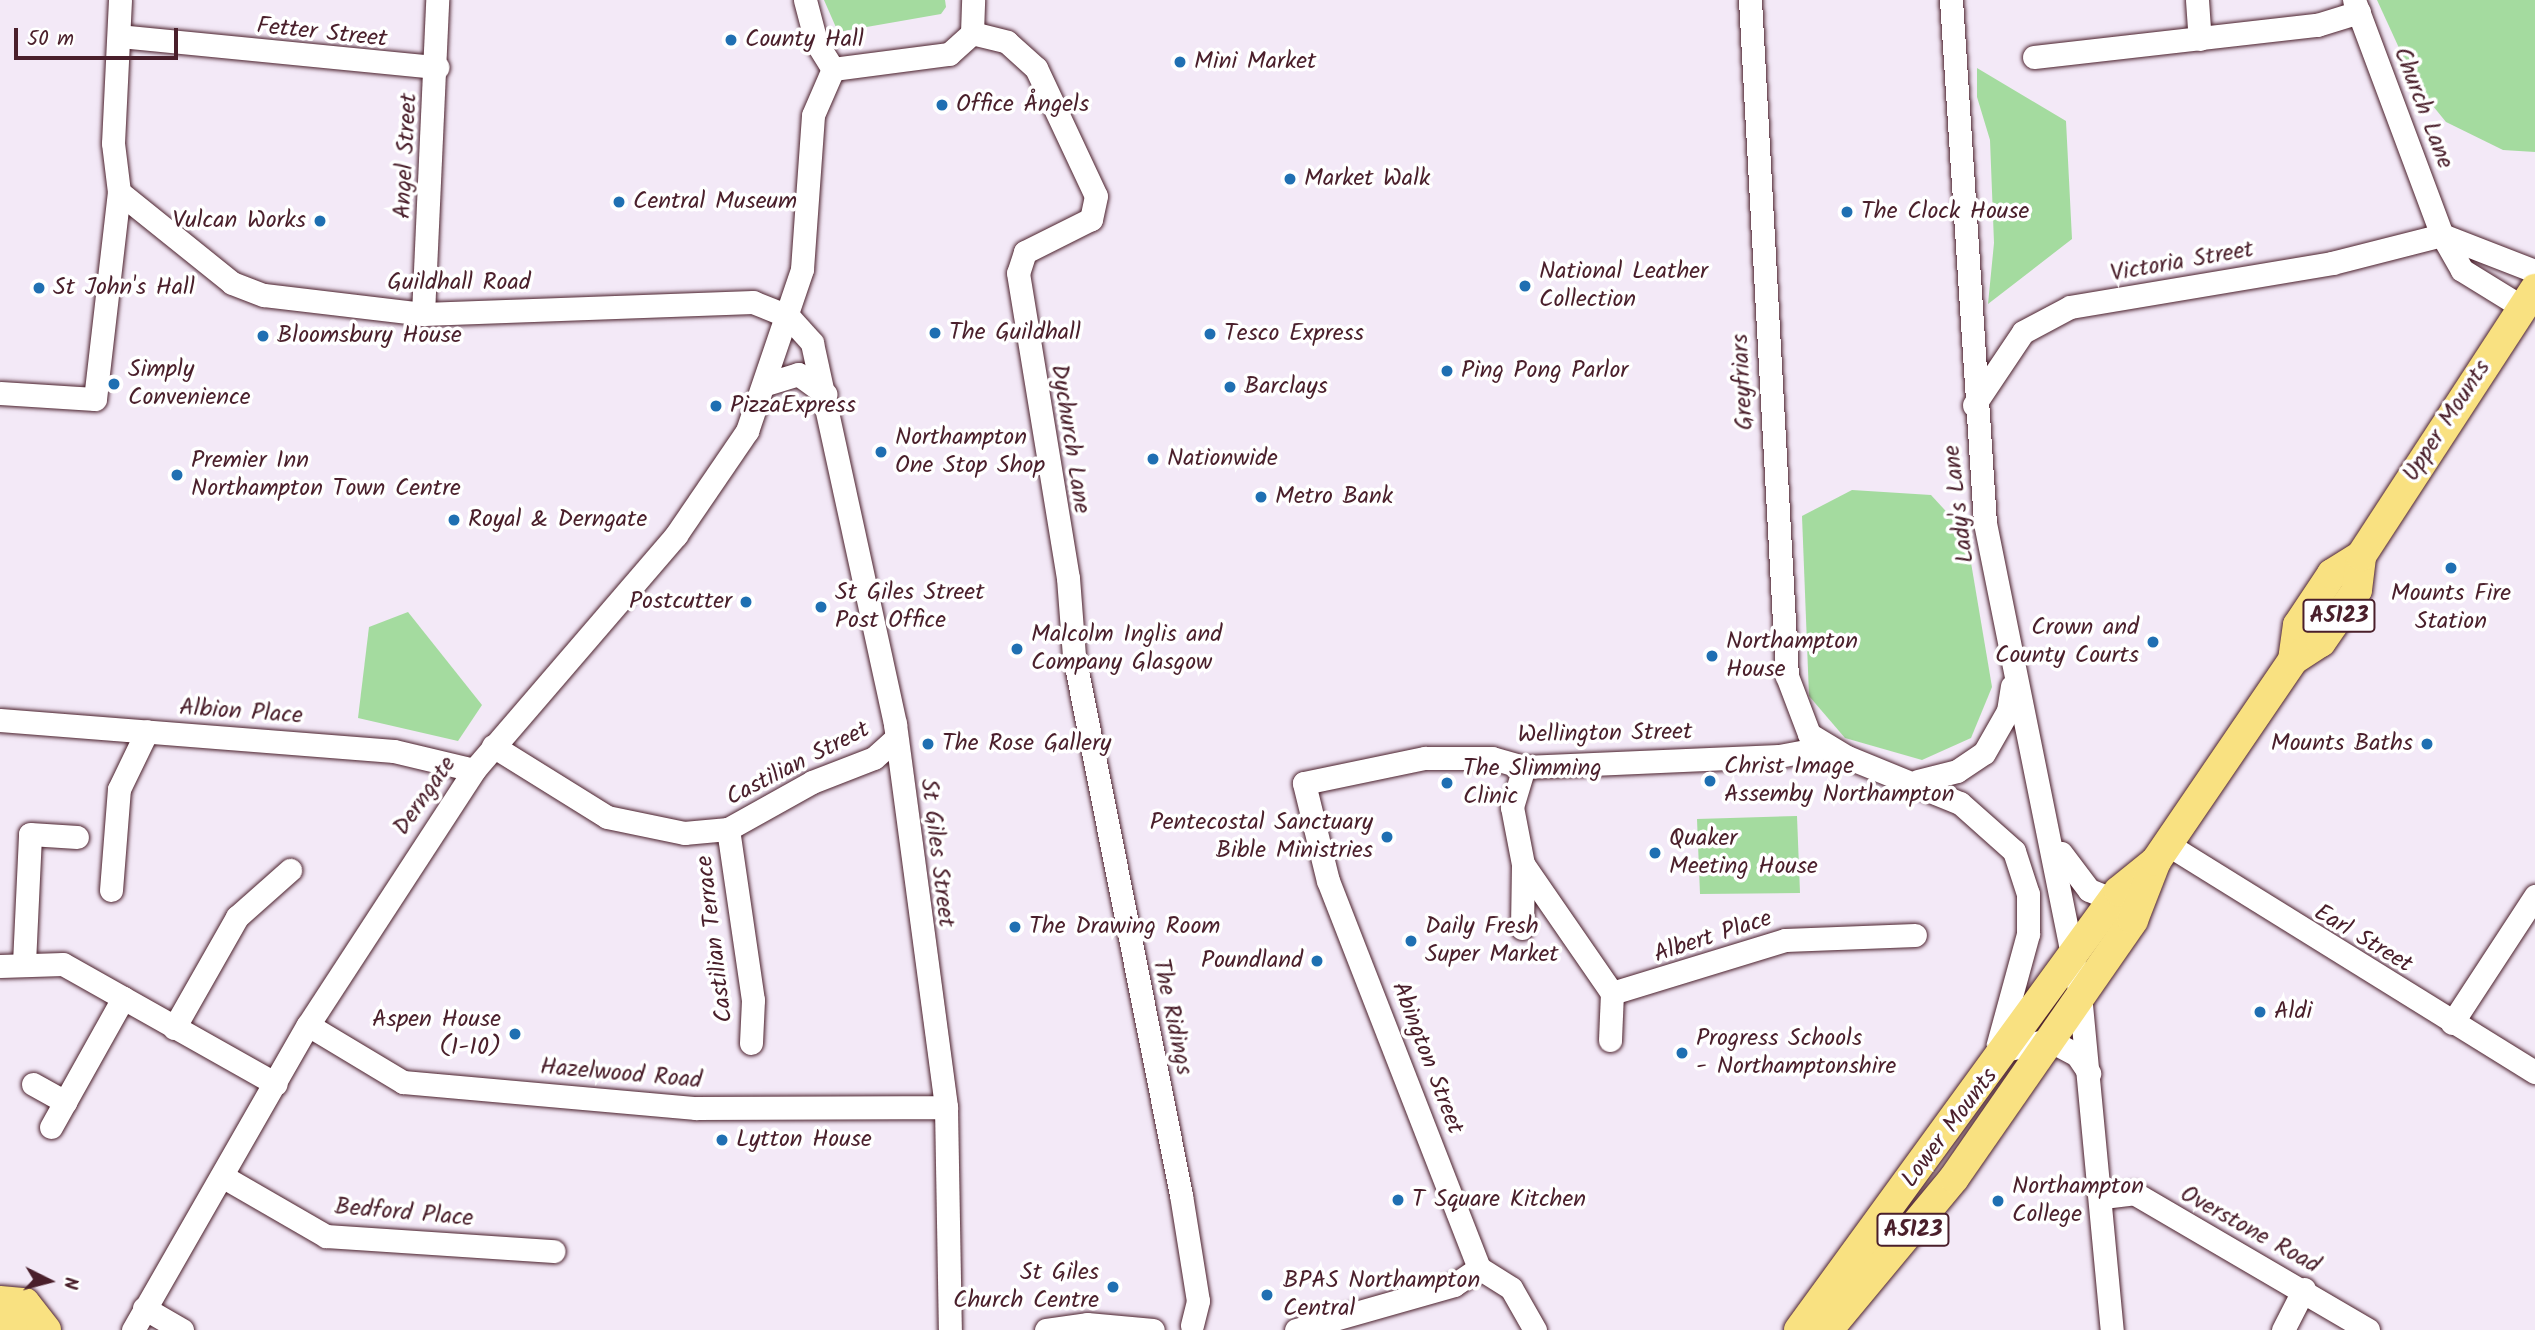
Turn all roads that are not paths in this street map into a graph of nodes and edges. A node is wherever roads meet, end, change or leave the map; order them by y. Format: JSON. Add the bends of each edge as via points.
{"nodes":[{"id":1,"x":120,"y":0,"type":"edge"},
{"id":2,"x":437,"y":0,"type":"edge"},
{"id":3,"x":805,"y":0,"type":"edge"},
{"id":4,"x":973,"y":0,"type":"edge"},
{"id":5,"x":1750,"y":0,"type":"edge"},
{"id":6,"x":1951,"y":0,"type":"edge"},
{"id":7,"x":2197,"y":0,"type":"edge"},
{"id":8,"x":2356,"y":6,"type":"edge"},
{"id":9,"x":972,"y":33,"type":"junction"},
{"id":10,"x":119,"y":36,"type":"junction"},
{"id":11,"x":2200,"y":39,"type":"junction"},
{"id":12,"x":2034,"y":57,"type":"dead end"},
{"id":13,"x":437,"y":68,"type":"junction"},
{"id":14,"x":834,"y":70,"type":"junction"},
{"id":15,"x":119,"y":192,"type":"junction"},
{"id":16,"x":2442,"y":235,"type":"junction"},
{"id":17,"x":2535,"y":271,"type":"edge"},
{"id":18,"x":2528,"y":298,"type":"edge"},
{"id":19,"x":423,"y":314,"type":"junction"},
{"id":20,"x":788,"y":316,"type":"junction"},
{"id":21,"x":766,"y":384,"type":"junction"},
{"id":22,"x":0,"y":393,"type":"edge"},
{"id":23,"x":826,"y":394,"type":"junction"},
{"id":24,"x":1974,"y":405,"type":"junction"},
{"id":25,"x":1066,"y":595,"type":"joint"},
{"id":26,"x":2013,"y":678,"type":"junction"},
{"id":27,"x":0,"y":719,"type":"edge"},
{"id":28,"x":148,"y":731,"type":"junction"},
{"id":29,"x":895,"y":739,"type":"junction"},
{"id":30,"x":493,"y":746,"type":"junction"},
{"id":31,"x":1826,"y":747,"type":"junction"},
{"id":32,"x":1524,"y":767,"type":"junction"},
{"id":33,"x":474,"y":770,"type":"junction"},
{"id":34,"x":1918,"y":781,"type":"junction"},
{"id":35,"x":1304,"y":783,"type":"joint"},
{"id":36,"x":728,"y":829,"type":"junction"},
{"id":37,"x":2052,"y":835,"type":"junction"},
{"id":38,"x":77,"y":837,"type":"dead end"},
{"id":39,"x":2161,"y":852,"type":"junction"},
{"id":40,"x":1523,"y":864,"type":"junction"},
{"id":41,"x":290,"y":870,"type":"dead end"},
{"id":42,"x":111,"y":890,"type":"dead end"},
{"id":43,"x":2119,"y":891,"type":"junction"},
{"id":44,"x":2535,"y":896,"type":"edge"},
{"id":45,"x":1522,"y":928,"type":"dead end"},
{"id":46,"x":1916,"y":935,"type":"dead end"},
{"id":47,"x":2073,"y":958,"type":"junction"},
{"id":48,"x":24,"y":963,"type":"junction"},
{"id":49,"x":0,"y":966,"type":"edge"},
{"id":50,"x":1612,"y":993,"type":"junction"},
{"id":51,"x":2080,"y":994,"type":"junction"},
{"id":52,"x":123,"y":998,"type":"junction"},
{"id":53,"x":2452,"y":1023,"type":"junction"},
{"id":54,"x":308,"y":1025,"type":"junction"},
{"id":55,"x":174,"y":1028,"type":"junction"},
{"id":56,"x":1610,"y":1040,"type":"dead end"},
{"id":57,"x":2049,"y":1040,"type":"junction"},
{"id":58,"x":751,"y":1043,"type":"dead end"},
{"id":59,"x":2009,"y":1049,"type":"junction"},
{"id":60,"x":2535,"y":1072,"type":"edge"},
{"id":61,"x":2091,"y":1076,"type":"junction"},
{"id":62,"x":33,"y":1084,"type":"dead end"},
{"id":63,"x":276,"y":1084,"type":"junction"},
{"id":64,"x":1982,"y":1085,"type":"junction"},
{"id":65,"x":65,"y":1102,"type":"junction"},
{"id":66,"x":946,"y":1107,"type":"junction"},
{"id":67,"x":51,"y":1127,"type":"dead end"},
{"id":68,"x":222,"y":1176,"type":"junction"},
{"id":69,"x":2103,"y":1196,"type":"junction"},
{"id":70,"x":554,"y":1251,"type":"dead end"},
{"id":71,"x":1479,"y":1268,"type":"junction"},
{"id":72,"x":2304,"y":1289,"type":"junction"},
{"id":73,"x":144,"y":1308,"type":"junction"},
{"id":74,"x":6,"y":1319,"type":"edge"},
{"id":75,"x":1196,"y":1328,"type":"edge"},
{"id":76,"x":46,"y":1330,"type":"edge"},
{"id":77,"x":133,"y":1330,"type":"edge"},
{"id":78,"x":182,"y":1330,"type":"edge"},
{"id":79,"x":950,"y":1330,"type":"edge"},
{"id":80,"x":1046,"y":1330,"type":"edge"},
{"id":81,"x":1153,"y":1330,"type":"edge"},
{"id":82,"x":1296,"y":1330,"type":"edge"},
{"id":83,"x":1535,"y":1330,"type":"edge"},
{"id":84,"x":1800,"y":1330,"type":"edge"},
{"id":85,"x":1828,"y":1330,"type":"edge"},
{"id":86,"x":2112,"y":1330,"type":"edge"},
{"id":87,"x":2283,"y":1330,"type":"edge"},
{"id":88,"x":2368,"y":1330,"type":"edge"}],
"edges":[{"from":1,"to":10,"type":"street"},
{"from":2,"to":13,"type":"street","name":"Angel Street"},
{"from":3,"to":14,"type":"street","via":[[816,42]]},
{"from":4,"to":9,"type":"street"},
{"from":5,"to":31,"type":"street","name":"Greyfriars","via":[[1779,604],[1798,719]]},
{"from":6,"to":24,"type":"street","name":"Lady's Lane"},
{"from":7,"to":11,"type":"street"},
{"from":8,"to":11,"type":"street","via":[[2317,25]]},
{"from":8,"to":16,"type":"street","name":"Church Lane"},
{"from":9,"to":14,"type":"street","via":[[949,54]]},
{"from":9,"to":25,"type":"street","name":"Dychurch Lane","via":[[1007,42],[1035,68],[1093,186],[1097,210],[1082,227],[1036,244],[1020,260]]},
{"from":10,"to":13,"type":"street","name":"Fetter Street"},
{"from":10,"to":15,"type":"street","via":[[113,143]]},
{"from":11,"to":12,"type":"street"},
{"from":13,"to":19,"type":"street","name":"Angel Street"},
{"from":14,"to":20,"type":"street","name":"Derngate","via":[[813,116],[809,232]]},
{"from":15,"to":19,"type":"street","name":"Guildhall Road","via":[[232,283],[264,295]]},
{"from":15,"to":22,"type":"street","via":[[95,400]]},
{"from":16,"to":17,"type":"street"},
{"from":16,"to":18,"type":"street","name":"Church Lane","via":[[2462,270]]},
{"from":16,"to":24,"type":"street","name":"Victoria Street","via":[[2332,262],[2070,307],[2023,332]]},
{"from":18,"to":39,"type":"main road","name":"Upper Mounts","number":"A5123","via":[[2361,555],[2357,590],[2321,642],[2293,660]]},
{"from":19,"to":20,"type":"street","name":"Guildhall Road","via":[[753,302]]},
{"from":20,"to":21,"type":"street","name":"Derngate"},
{"from":20,"to":23,"type":"street","name":"St Giles Street","via":[[820,358]]},
{"from":21,"to":23,"type":"street","via":[[798,374]]},
{"from":21,"to":30,"type":"street","name":"Derngate","via":[[747,431],[676,535]]},
{"from":23,"to":29,"type":"street","name":"St Giles Street"},
{"from":24,"to":26,"type":"street","name":"Lady's Lane","via":[[1988,544]]},
{"from":25,"to":75,"type":"street","name":"The Ridings","via":[[1181,1195],[1198,1301]]},
{"from":26,"to":34,"type":"street","via":[[2008,711],[1984,753],[1957,771]]},
{"from":26,"to":37,"type":"street","name":"Lady's Lane"},
{"from":27,"to":28,"type":"street","name":"Albion Place"},
{"from":28,"to":33,"type":"street","name":"Albion Place","via":[[394,751]]},
{"from":28,"to":42,"type":"street","via":[[118,789]]},
{"from":29,"to":36,"type":"street","name":"Castilian Street","via":[[874,758],[812,782]]},
{"from":29,"to":66,"type":"street","name":"St Giles Street"},
{"from":30,"to":33,"type":"street","name":"Derngate"},
{"from":30,"to":36,"type":"street","name":"Castilian Street","via":[[618,821],[684,833]]},
{"from":31,"to":32,"type":"street","name":"Wellington Street","via":[[1779,756]]},
{"from":31,"to":34,"type":"street"},
{"from":32,"to":35,"type":"street","name":"Wellington Street","via":[[1492,758],[1425,758]]},
{"from":32,"to":40,"type":"street","via":[[1512,807]]},
{"from":33,"to":54,"type":"street","name":"Derngate"},
{"from":34,"to":64,"type":"street","via":[[1999,833],[2014,851],[2028,894],[2025,960]]},
{"from":35,"to":71,"type":"street","name":"Abington Street","via":[[1328,881]]},
{"from":36,"to":58,"type":"street","name":"Castilian Terrace","via":[[753,1000]]},
{"from":37,"to":43,"type":"street","via":[[2072,876],[2106,897]]},
{"from":37,"to":47,"type":"street","name":"Lady's Lane"},
{"from":38,"to":48,"type":"street","via":[[30,835]]},
{"from":39,"to":43,"type":"main road","name":"Upper Mounts"},
{"from":39,"to":51,"type":"main road","name":"Upper Mounts","number":"A5123","via":[[2144,903]]},
{"from":39,"to":53,"type":"street","name":"Earl Street"},
{"from":40,"to":45,"type":"street"},
{"from":40,"to":50,"type":"street"},
{"from":41,"to":55,"type":"street","via":[[237,916]]},
{"from":43,"to":47,"type":"main road","name":"Upper Mounts"},
{"from":44,"to":53,"type":"street"},
{"from":46,"to":50,"type":"street","name":"Albert Place","via":[[1785,940]]},
{"from":47,"to":51,"type":"street","name":"Lady's Lane"},
{"from":47,"to":59,"type":"main road","name":"Lower Mounts"},
{"from":48,"to":49,"type":"street"},
{"from":48,"to":52,"type":"street","via":[[63,964]]},
{"from":50,"to":56,"type":"street"},
{"from":51,"to":57,"type":"main road","name":"Lower Mounts","number":"A5123"},
{"from":51,"to":61,"type":"street","name":"Lady's Lane"},
{"from":52,"to":55,"type":"street"},
{"from":52,"to":65,"type":"street"},
{"from":53,"to":60,"type":"street","name":"Earl Street"},
{"from":54,"to":63,"type":"street","name":"Derngate"},
{"from":54,"to":66,"type":"street","name":"Hazelwood Road","via":[[403,1082],[696,1108]]},
{"from":55,"to":63,"type":"street"},
{"from":57,"to":59,"type":"street"},
{"from":57,"to":61,"type":"street","via":[[2077,1055]]},
{"from":57,"to":85,"type":"main road","name":"Lower Mounts","number":"A5123","via":[[1954,1178]]},
{"from":59,"to":64,"type":"main road","name":"Lower Mounts"},
{"from":61,"to":69,"type":"street","name":"Lady's Lane"},
{"from":62,"to":65,"type":"street"},
{"from":63,"to":68,"type":"street","name":"Derngate"},
{"from":64,"to":84,"type":"main road","name":"Lower Mounts"},
{"from":65,"to":67,"type":"street"},
{"from":66,"to":79,"type":"street","name":"St Giles Street"},
{"from":68,"to":70,"type":"street","name":"Bedford Place","via":[[326,1236]]},
{"from":68,"to":73,"type":"street","name":"Derngate"},
{"from":69,"to":72,"type":"street","name":"Overstone Road","via":[[2134,1193]]},
{"from":69,"to":86,"type":"street","name":"Lady's Lane"},
{"from":71,"to":82,"type":"street","via":[[1454,1285]]},
{"from":71,"to":83,"type":"street","via":[[1511,1288]]},
{"from":72,"to":87,"type":"street"},
{"from":72,"to":88,"type":"street","name":"Overstone Road"},
{"from":73,"to":77,"type":"street","name":"Derngate"},
{"from":73,"to":78,"type":"street"},
{"from":74,"to":76,"type":"main road","via":[[25,1303]]},
{"from":80,"to":81,"type":"street","via":[[1087,1324]]}]}
